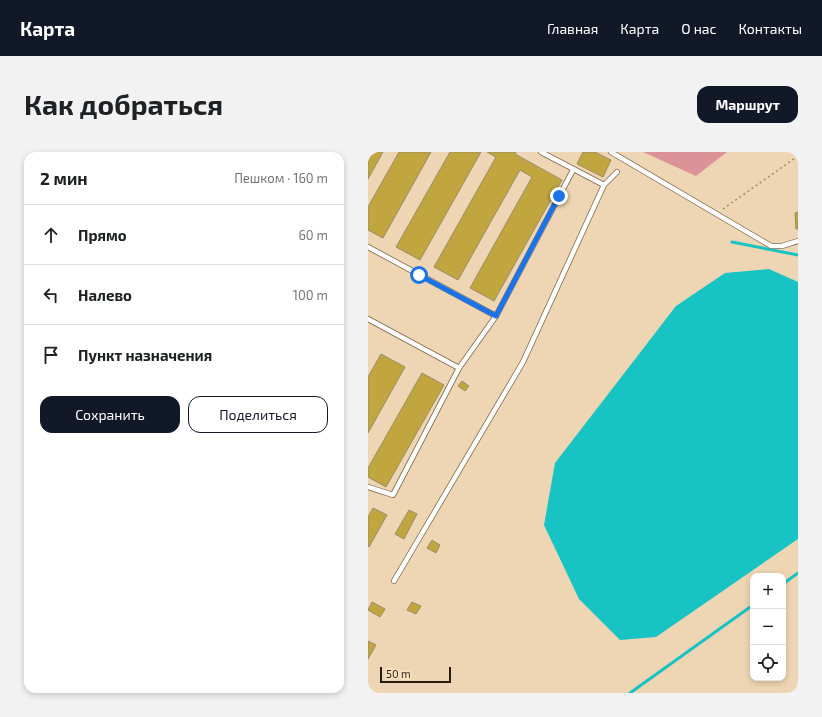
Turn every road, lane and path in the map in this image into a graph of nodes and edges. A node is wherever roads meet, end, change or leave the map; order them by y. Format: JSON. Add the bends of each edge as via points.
{"nodes":[{"id":1,"x":540,"y":152,"type":"edge"},
{"id":2,"x":611,"y":152,"type":"edge"},
{"id":3,"x":798,"y":156,"type":"edge"},
{"id":4,"x":573,"y":170,"type":"junction"},
{"id":5,"x":617,"y":172,"type":"dead end"},
{"id":6,"x":604,"y":186,"type":"junction"},
{"id":7,"x":716,"y":214,"type":"junction"},
{"id":8,"x":798,"y":241,"type":"edge"},
{"id":9,"x":368,"y":247,"type":"edge"},
{"id":10,"x":496,"y":316,"type":"junction"},
{"id":11,"x":368,"y":319,"type":"edge"},
{"id":12,"x":459,"y":368,"type":"junction"},
{"id":13,"x":368,"y":487,"type":"edge"},
{"id":14,"x":394,"y":581,"type":"dead end"}],
"edges":[{"from":1,"to":4,"type":"lane"},
{"from":2,"to":7,"type":"lane"},
{"from":3,"to":7,"type":"path"},
{"from":4,"to":6,"type":"lane"},
{"from":4,"to":10,"type":"lane"},
{"from":5,"to":6,"type":"lane"},
{"from":6,"to":14,"type":"lane","via":[[523,362]]},
{"from":7,"to":8,"type":"lane","via":[[771,246],[782,246]]},
{"from":9,"to":10,"type":"lane"},
{"from":10,"to":12,"type":"lane"},
{"from":11,"to":12,"type":"lane"},
{"from":12,"to":13,"type":"lane","via":[[393,495]]}]}
